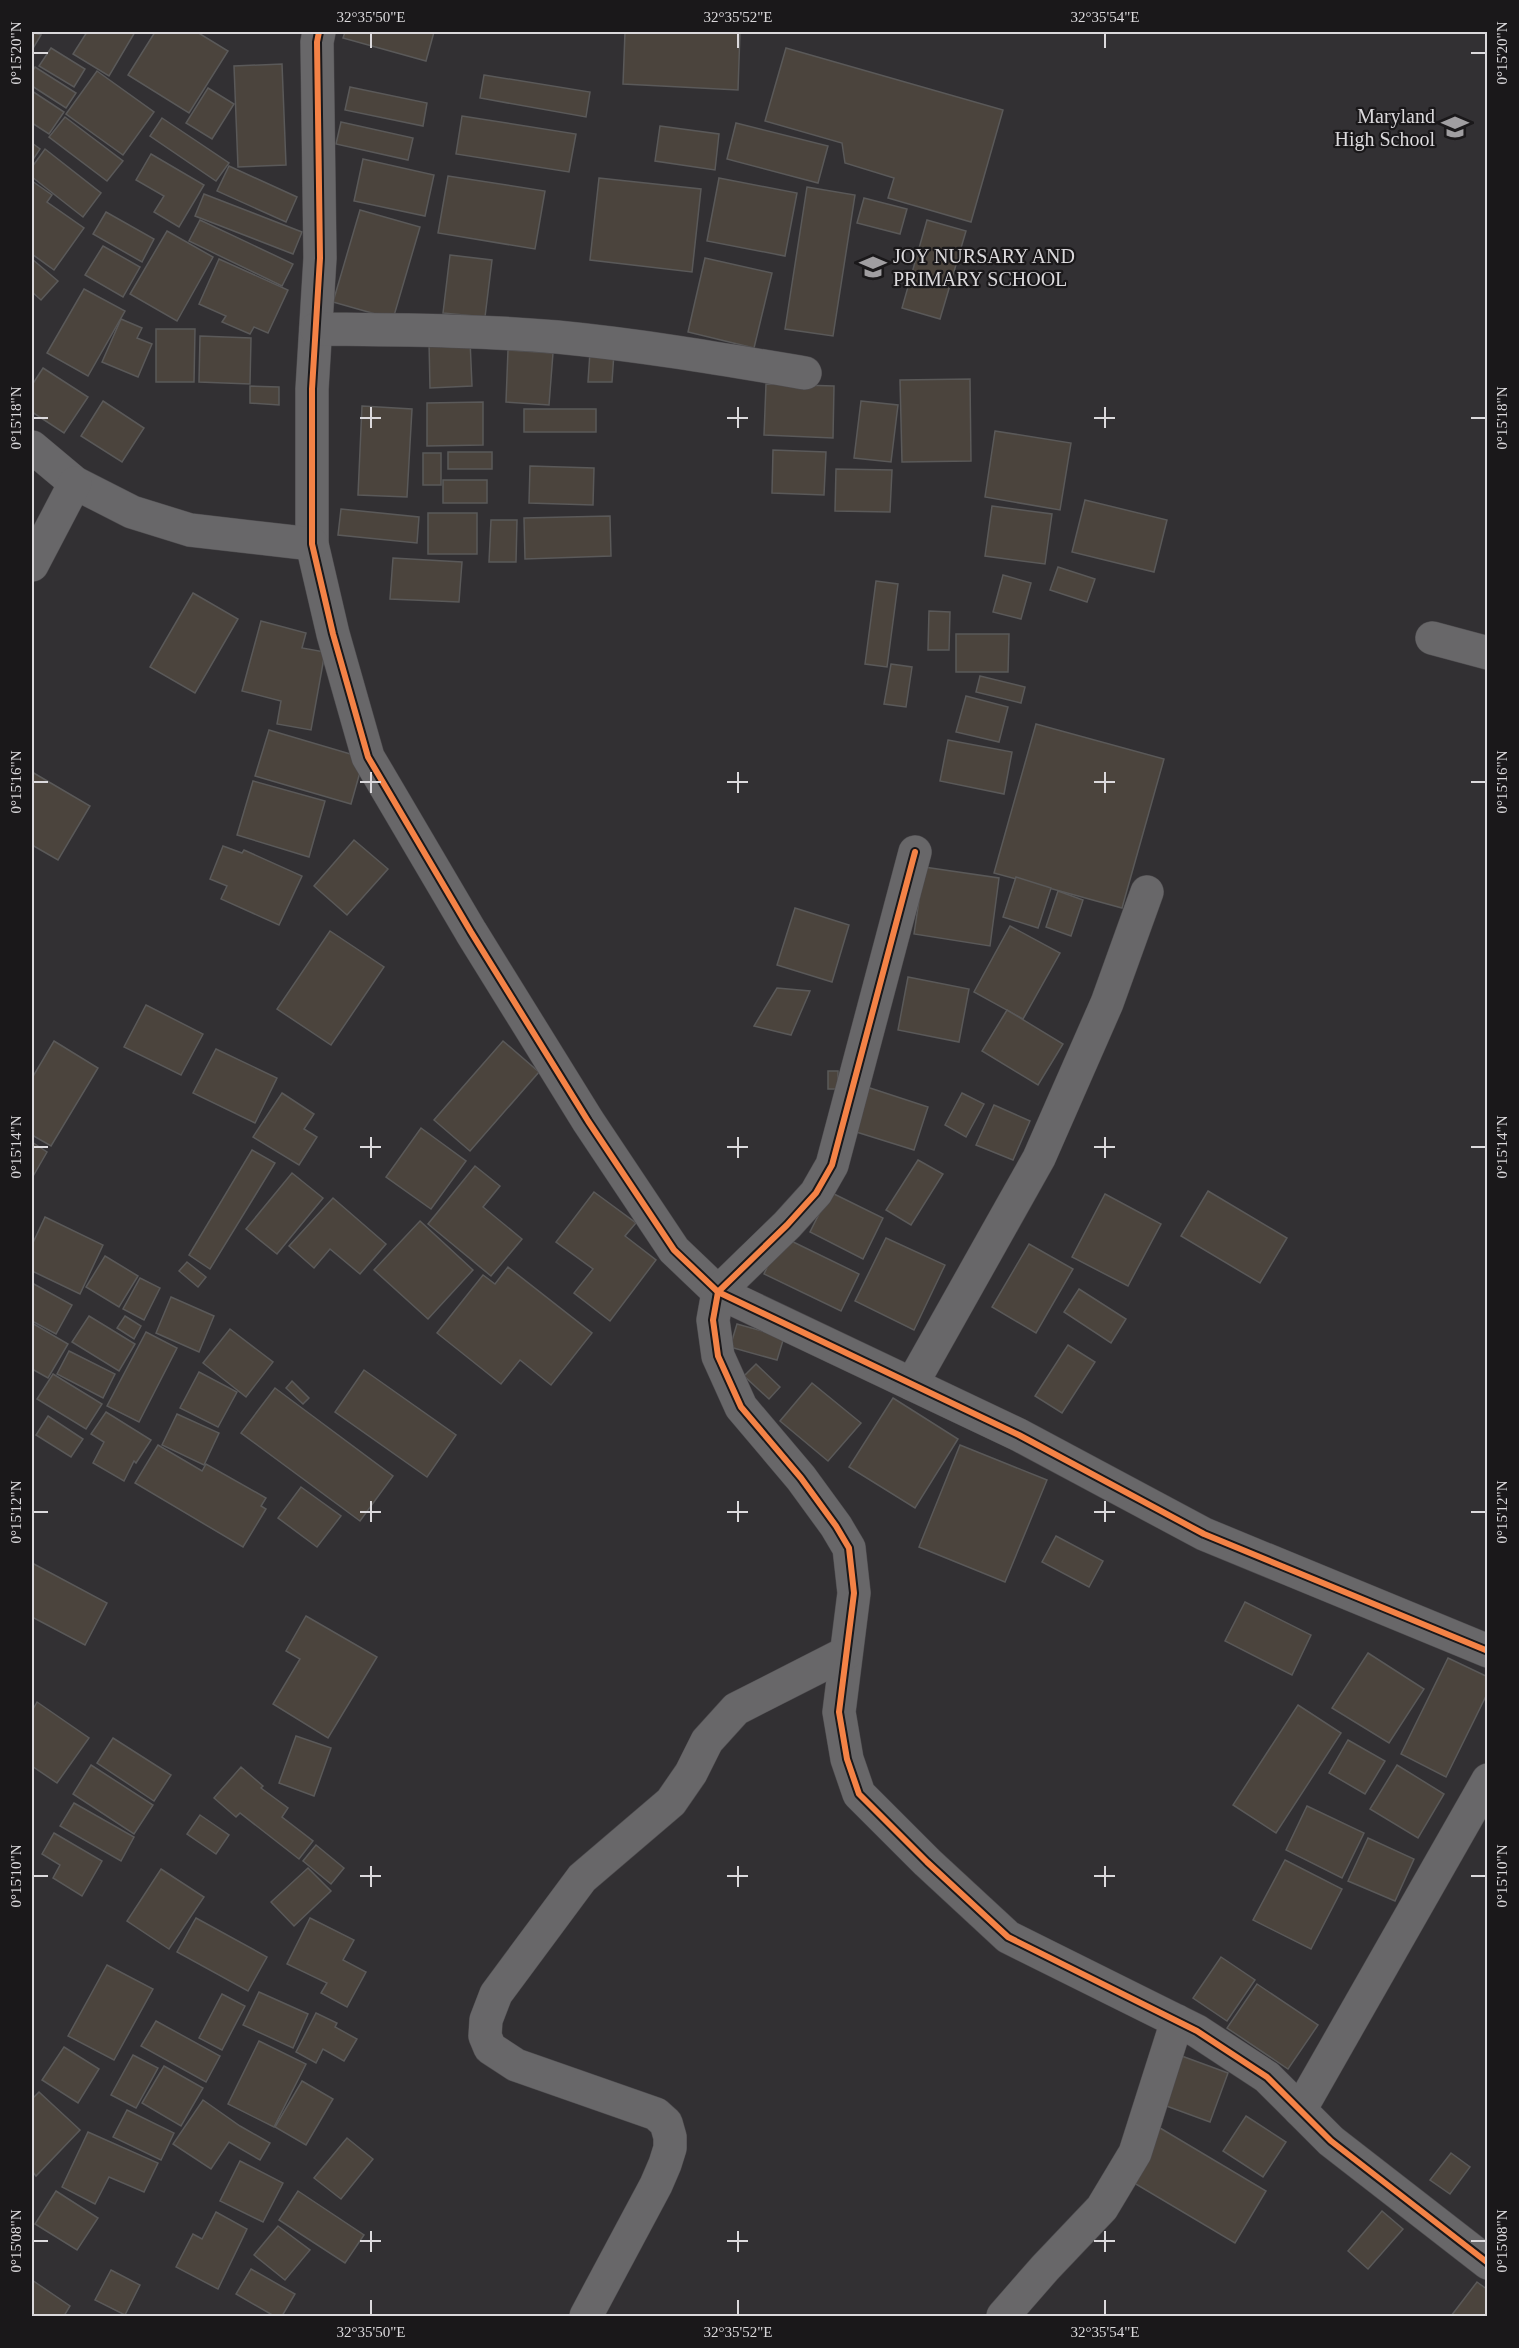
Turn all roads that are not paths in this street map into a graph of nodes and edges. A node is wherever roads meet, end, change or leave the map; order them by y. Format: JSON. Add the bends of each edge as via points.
{"nodes":[{"id":1,"x":319,"y":32,"type":"edge"},
{"id":2,"x":315,"y":328,"type":"junction"},
{"id":3,"x":804,"y":372,"type":"dead end"},
{"id":4,"x":32,"y":447,"type":"edge"},
{"id":5,"x":75,"y":483,"type":"junction"},
{"id":6,"x":312,"y":544,"type":"junction"},
{"id":7,"x":32,"y":565,"type":"edge"},
{"id":8,"x":1432,"y":638,"type":"dead end"},
{"id":9,"x":1488,"y":653,"type":"edge"},
{"id":10,"x":915,"y":852,"type":"dead end"},
{"id":11,"x":1148,"y":892,"type":"dead end"},
{"id":12,"x":718,"y":1292,"type":"junction"},
{"id":13,"x":912,"y":1384,"type":"junction"},
{"id":14,"x":1488,"y":1651,"type":"edge"},
{"id":15,"x":846,"y":1653,"type":"junction"},
{"id":16,"x":1488,"y":1780,"type":"edge"},
{"id":17,"x":1177,"y":2021,"type":"junction"},
{"id":18,"x":1300,"y":2110,"type":"junction"},
{"id":19,"x":1488,"y":2263,"type":"edge"},
{"id":20,"x":586,"y":2316,"type":"edge"},
{"id":21,"x":1003,"y":2316,"type":"edge"}],
"edges":[{"from":1,"to":2,"type":"street","via":[[320,258]]},
{"from":2,"to":3,"type":"street","via":[[556,337]]},
{"from":2,"to":6,"type":"street"},
{"from":4,"to":5,"type":"street"},
{"from":5,"to":6,"type":"street","via":[[132,512],[190,530]]},
{"from":5,"to":7,"type":"street"},
{"from":6,"to":12,"type":"street","via":[[368,756],[588,1121],[674,1250]]},
{"from":8,"to":9,"type":"street"},
{"from":10,"to":12,"type":"street","via":[[832,1165],[816,1193]]},
{"from":11,"to":13,"type":"street","via":[[1107,1003],[1039,1158]]},
{"from":12,"to":13,"type":"street"},
{"from":12,"to":15,"type":"street","via":[[713,1320],[718,1356],[741,1407],[801,1478],[849,1548],[854,1593]]},
{"from":13,"to":14,"type":"street","via":[[1019,1435],[1204,1534]]},
{"from":15,"to":17,"type":"street","via":[[839,1712],[847,1760],[859,1794],[1008,1937]]},
{"from":15,"to":20,"type":"street","via":[[736,1709],[707,1741],[671,1802],[582,1878],[496,1994],[486,2020],[485,2037],[490,2048],[516,2065],[657,2114],[666,2123],[670,2137],[657,2185]]},
{"from":16,"to":18,"type":"street"},
{"from":17,"to":18,"type":"street","via":[[1267,2077]]},
{"from":17,"to":21,"type":"street","via":[[1135,2153],[1102,2208]]},
{"from":18,"to":19,"type":"street","via":[[1330,2141]]}]}
